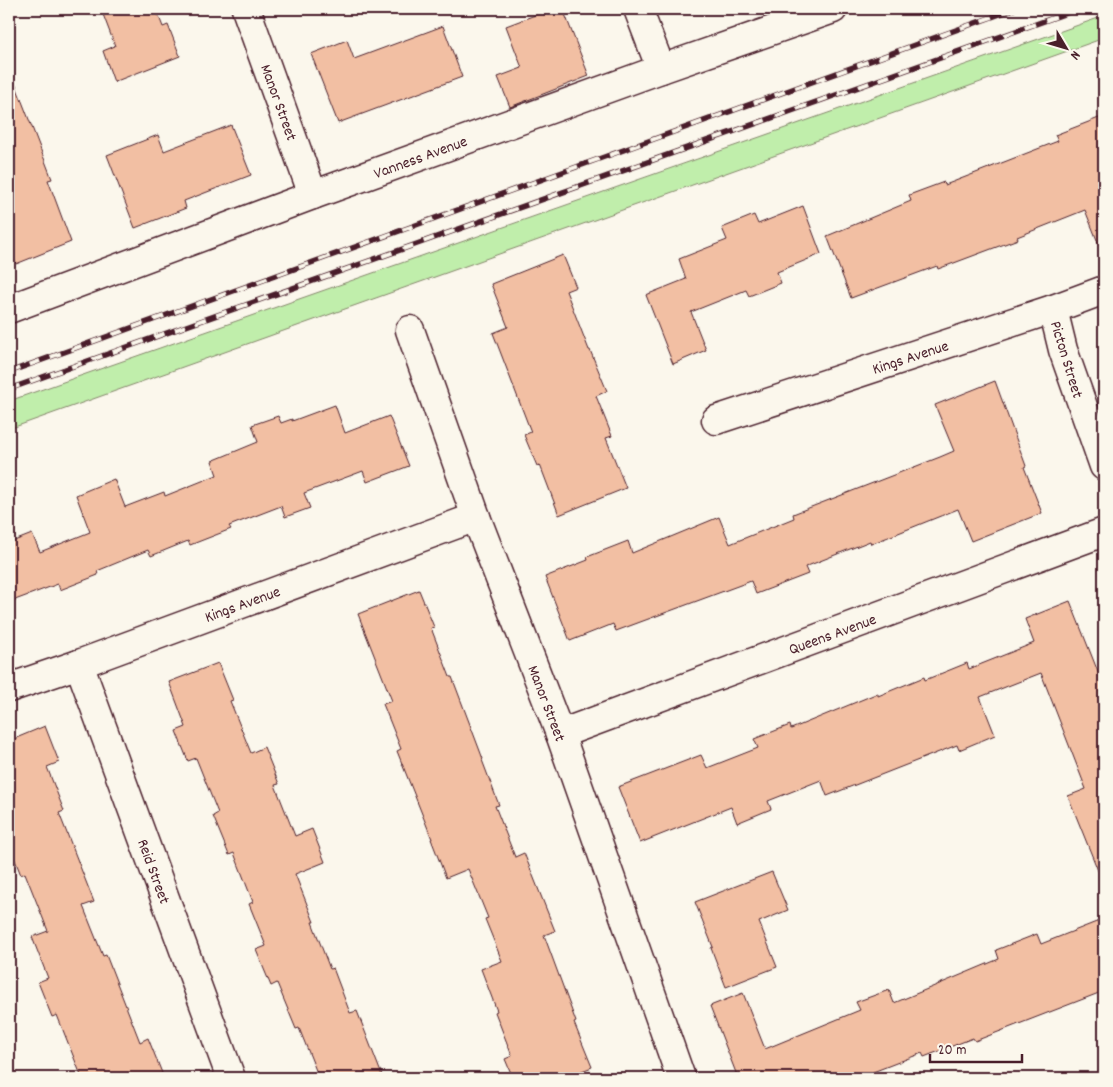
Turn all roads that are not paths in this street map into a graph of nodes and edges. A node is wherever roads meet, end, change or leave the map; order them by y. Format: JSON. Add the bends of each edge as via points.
{"nodes":[{"id":1,"x":246,"y":9,"type":"edge"},
{"id":2,"x":638,"y":9,"type":"edge"},
{"id":3,"x":833,"y":9,"type":"edge"},
{"id":4,"x":661,"y":69,"type":"junction"},
{"id":5,"x":313,"y":195,"type":"junction"},
{"id":6,"x":1104,"y":290,"type":"edge"},
{"id":7,"x":9,"y":309,"type":"edge"},
{"id":8,"x":1053,"y":309,"type":"junction"},
{"id":9,"x":410,"y":330,"type":"dead end"},
{"id":10,"x":716,"y":420,"type":"dead end"},
{"id":11,"x":1104,"y":466,"type":"edge"},
{"id":12,"x":476,"y":517,"type":"junction"},
{"id":13,"x":1104,"y":532,"type":"edge"},
{"id":14,"x":79,"y":664,"type":"junction"},
{"id":15,"x":9,"y":688,"type":"edge"},
{"id":16,"x":560,"y":734,"type":"junction"},
{"id":17,"x":231,"y":1078,"type":"edge"},
{"id":18,"x":681,"y":1078,"type":"edge"}],
"edges":[{"from":1,"to":5,"type":"street","name":"Manor Street"},
{"from":2,"to":4,"type":"street"},
{"from":3,"to":4,"type":"street","name":"Vanness Avenue"},
{"from":4,"to":5,"type":"street","name":"Vanness Avenue"},
{"from":5,"to":7,"type":"street","name":"Vanness Avenue"},
{"from":6,"to":8,"type":"street","name":"Kings Avenue"},
{"from":8,"to":10,"type":"street","name":"Kings Avenue"},
{"from":8,"to":11,"type":"street","name":"Picton Street","via":[[1063,350]]},
{"from":9,"to":12,"type":"street","name":"Manor Street"},
{"from":12,"to":14,"type":"street","name":"Kings Avenue"},
{"from":12,"to":16,"type":"street","name":"Manor Street"},
{"from":13,"to":16,"type":"street","name":"Queens Avenue"},
{"from":14,"to":15,"type":"street","name":"Kings Avenue"},
{"from":14,"to":17,"type":"street","name":"Reid Street"},
{"from":16,"to":18,"type":"street","name":"Manor Street"}]}
